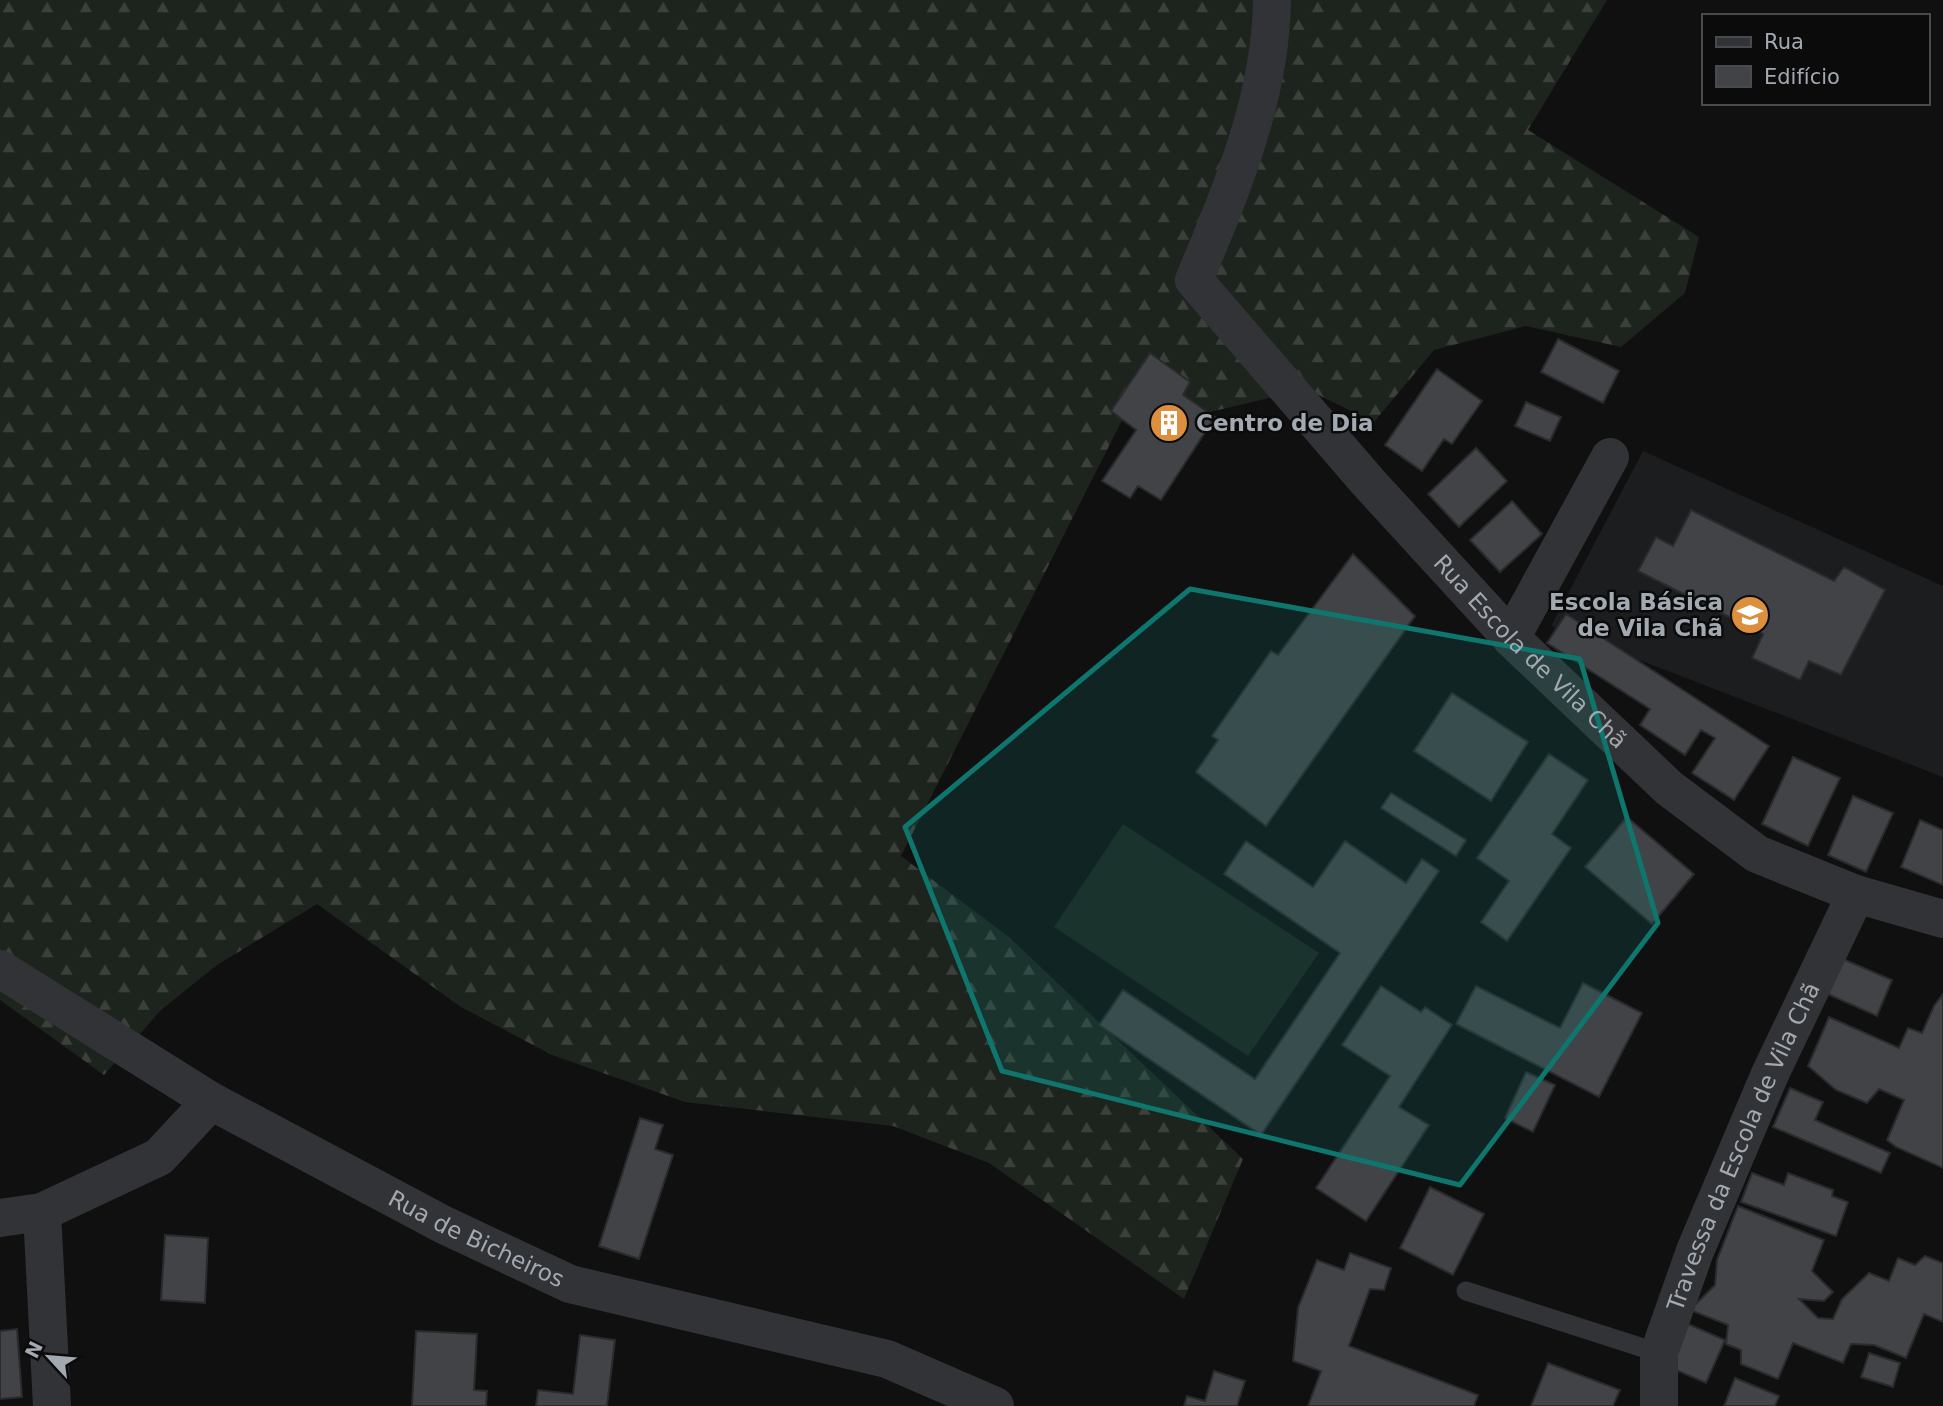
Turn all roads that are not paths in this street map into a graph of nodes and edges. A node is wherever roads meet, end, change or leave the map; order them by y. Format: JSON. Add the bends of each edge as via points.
{"nodes":[{"id":1,"x":1272,"y":0,"type":"edge"},
{"id":2,"x":1610,"y":457,"type":"dead end"},
{"id":3,"x":1511,"y":638,"type":"junction"},
{"id":4,"x":1856,"y":894,"type":"junction"},
{"id":5,"x":1943,"y":919,"type":"edge"},
{"id":6,"x":0,"y":969,"type":"edge"},
{"id":7,"x":211,"y":1101,"type":"junction"},
{"id":8,"x":41,"y":1212,"type":"junction"},
{"id":9,"x":0,"y":1218,"type":"edge"},
{"id":10,"x":1466,"y":1291,"type":"dead end"},
{"id":11,"x":1659,"y":1353,"type":"junction"},
{"id":12,"x":52,"y":1406,"type":"edge"},
{"id":13,"x":995,"y":1406,"type":"edge"},
{"id":14,"x":1659,"y":1406,"type":"edge"}],
"edges":[{"from":1,"to":3,"type":"street","name":"Rua Escola de Vila Chã","via":[[1272,25],[1256,112],[1232,189],[1194,280],[1368,482]]},
{"from":2,"to":3,"type":"street"},
{"from":3,"to":4,"type":"street","name":"Rua Escola de Vila Chã","via":[[1670,788],[1757,854]]},
{"from":4,"to":5,"type":"street","name":"Rua Escola de Vila Chã"},
{"from":4,"to":11,"type":"street","name":"Travessa da Escola de Vila Chã","via":[[1770,1074],[1695,1251]]},
{"from":6,"to":7,"type":"street","name":"Rua de Bicheiros"},
{"from":7,"to":8,"type":"street","via":[[159,1157]]},
{"from":7,"to":13,"type":"street","name":"Rua de Bicheiros","via":[[444,1225],[570,1284],[887,1359]]},
{"from":8,"to":9,"type":"street"},
{"from":8,"to":12,"type":"street"},
{"from":10,"to":11,"type":"lane"},
{"from":11,"to":14,"type":"street","name":"Travessa da Escola de Vila Chã"}]}
